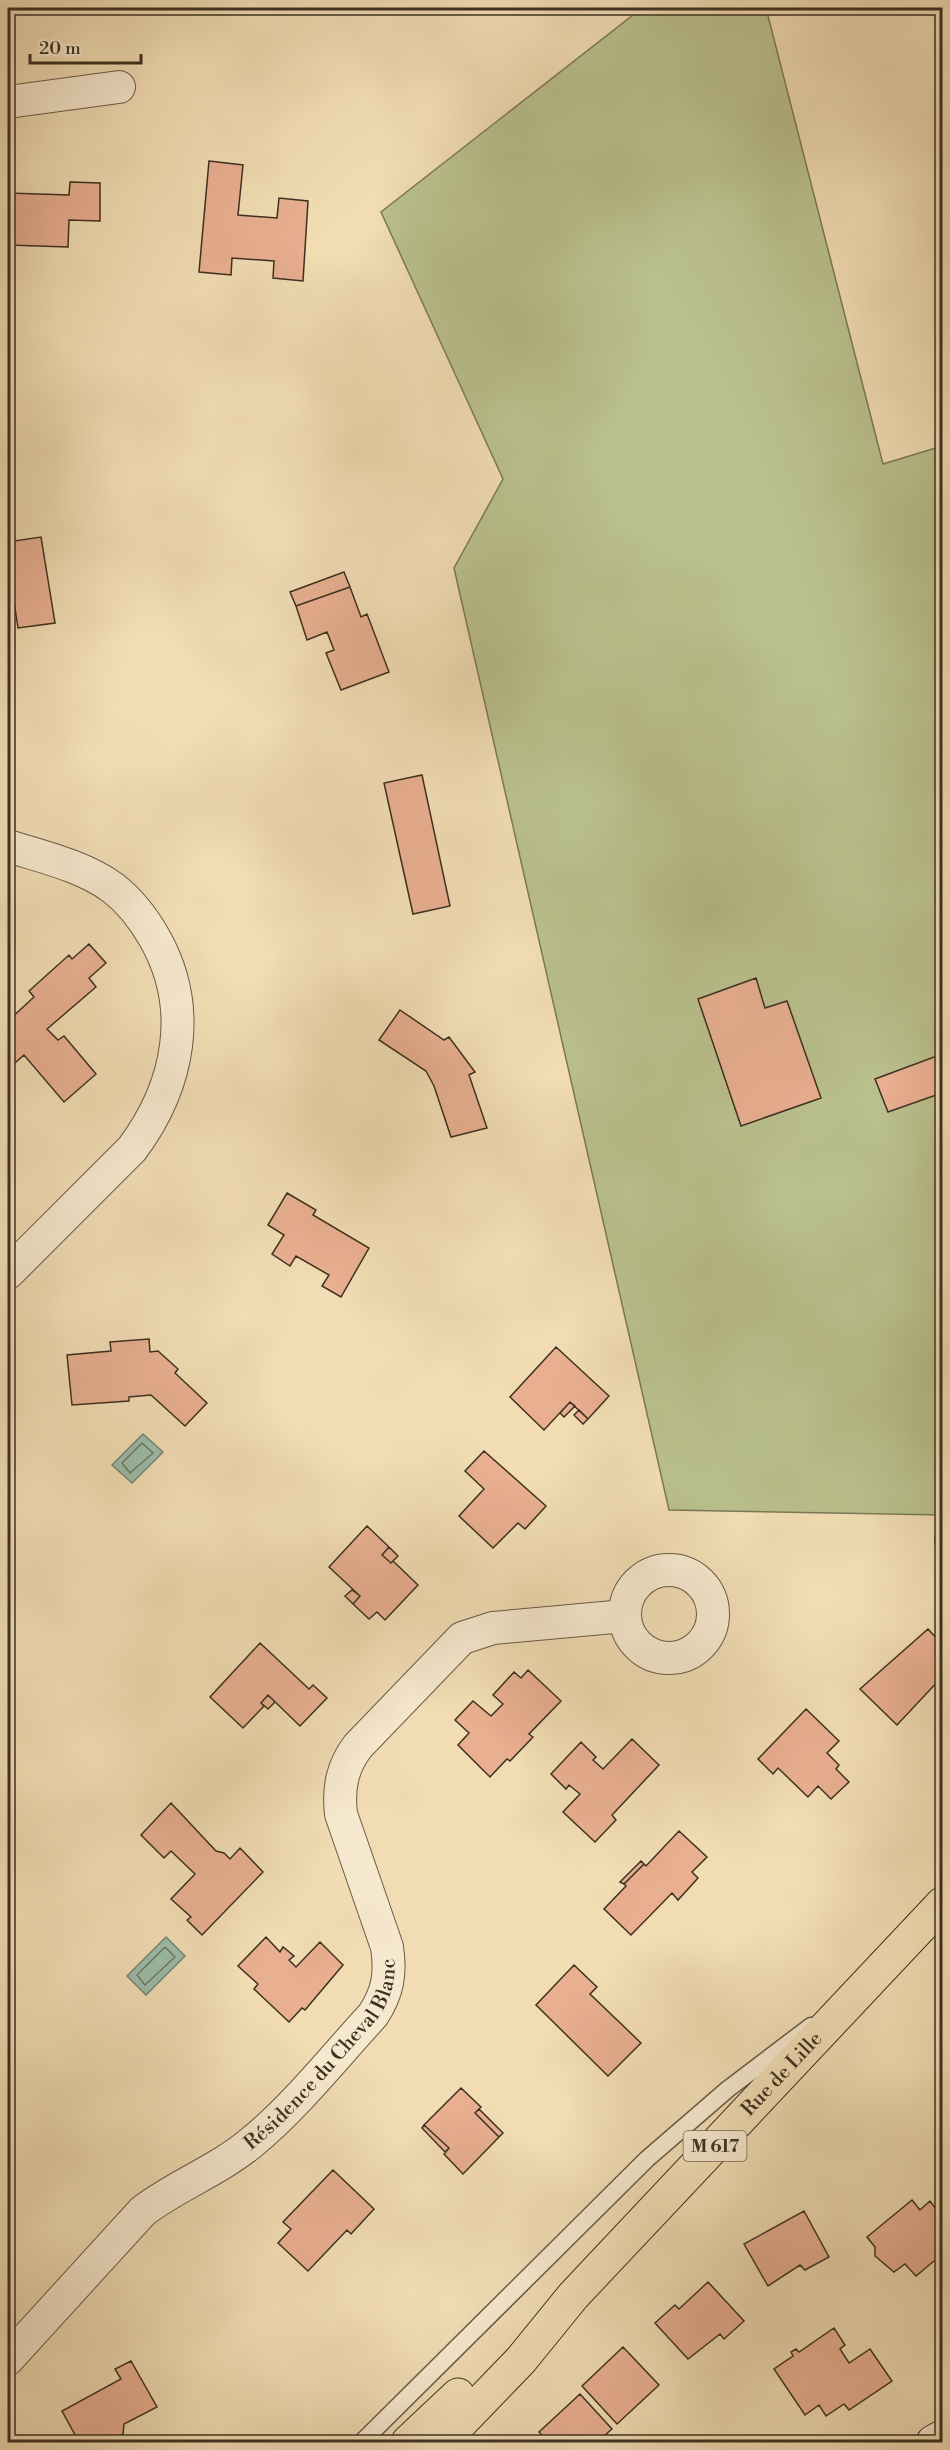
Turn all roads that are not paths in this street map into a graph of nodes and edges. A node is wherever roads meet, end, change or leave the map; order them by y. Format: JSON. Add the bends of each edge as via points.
{"nodes":[{"id":1,"x":118,"y":87,"type":"dead end"},
{"id":2,"x":8,"y":102,"type":"edge"},
{"id":3,"x":8,"y":846,"type":"edge"},
{"id":4,"x":8,"y":1273,"type":"edge"},
{"id":5,"x":625,"y":1616,"type":"dead end"},
{"id":6,"x":942,"y":1904,"type":"edge"},
{"id":7,"x":857,"y":1996,"type":"junction"},
{"id":8,"x":573,"y":2296,"type":"junction"},
{"id":9,"x":8,"y":2360,"type":"edge"},
{"id":10,"x":942,"y":2437,"type":"edge"},
{"id":11,"x":362,"y":2442,"type":"edge"},
{"id":12,"x":408,"y":2442,"type":"edge"},
{"id":13,"x":442,"y":2442,"type":"edge"},
{"id":14,"x":933,"y":2442,"type":"edge"}],
"edges":[{"from":1,"to":2,"type":"street"},
{"from":3,"to":4,"type":"street","via":[[94,876],[130,903],[159,945],[170,972],[179,1028],[170,1080],[147,1129],[132,1149]]},
{"from":5,"to":9,"type":"street","name":"Résidence du Cheval Blanc","via":[[493,1628],[462,1638],[358,1746],[347,1761],[339,1798],[341,1814],[387,1947],[390,1968],[383,1999],[373,2015],[252,2143],[143,2211]]},
{"from":6,"to":7,"type":"main road","name":"Rue de Lille","number":"M 617"},
{"from":7,"to":8,"type":"main road","name":"Rue de Lille","number":"M 617"},
{"from":7,"to":11,"type":"lane","via":[[769,2055],[665,2144]]},
{"from":8,"to":12,"type":"main road","name":"Rue de Lille","number":"M 617","via":[[526,2333]]},
{"from":8,"to":13,"type":"main road","name":"Rue de Lille","number":"M 617","via":[[521,2360]]},
{"from":10,"to":14,"type":"main road"}]}
